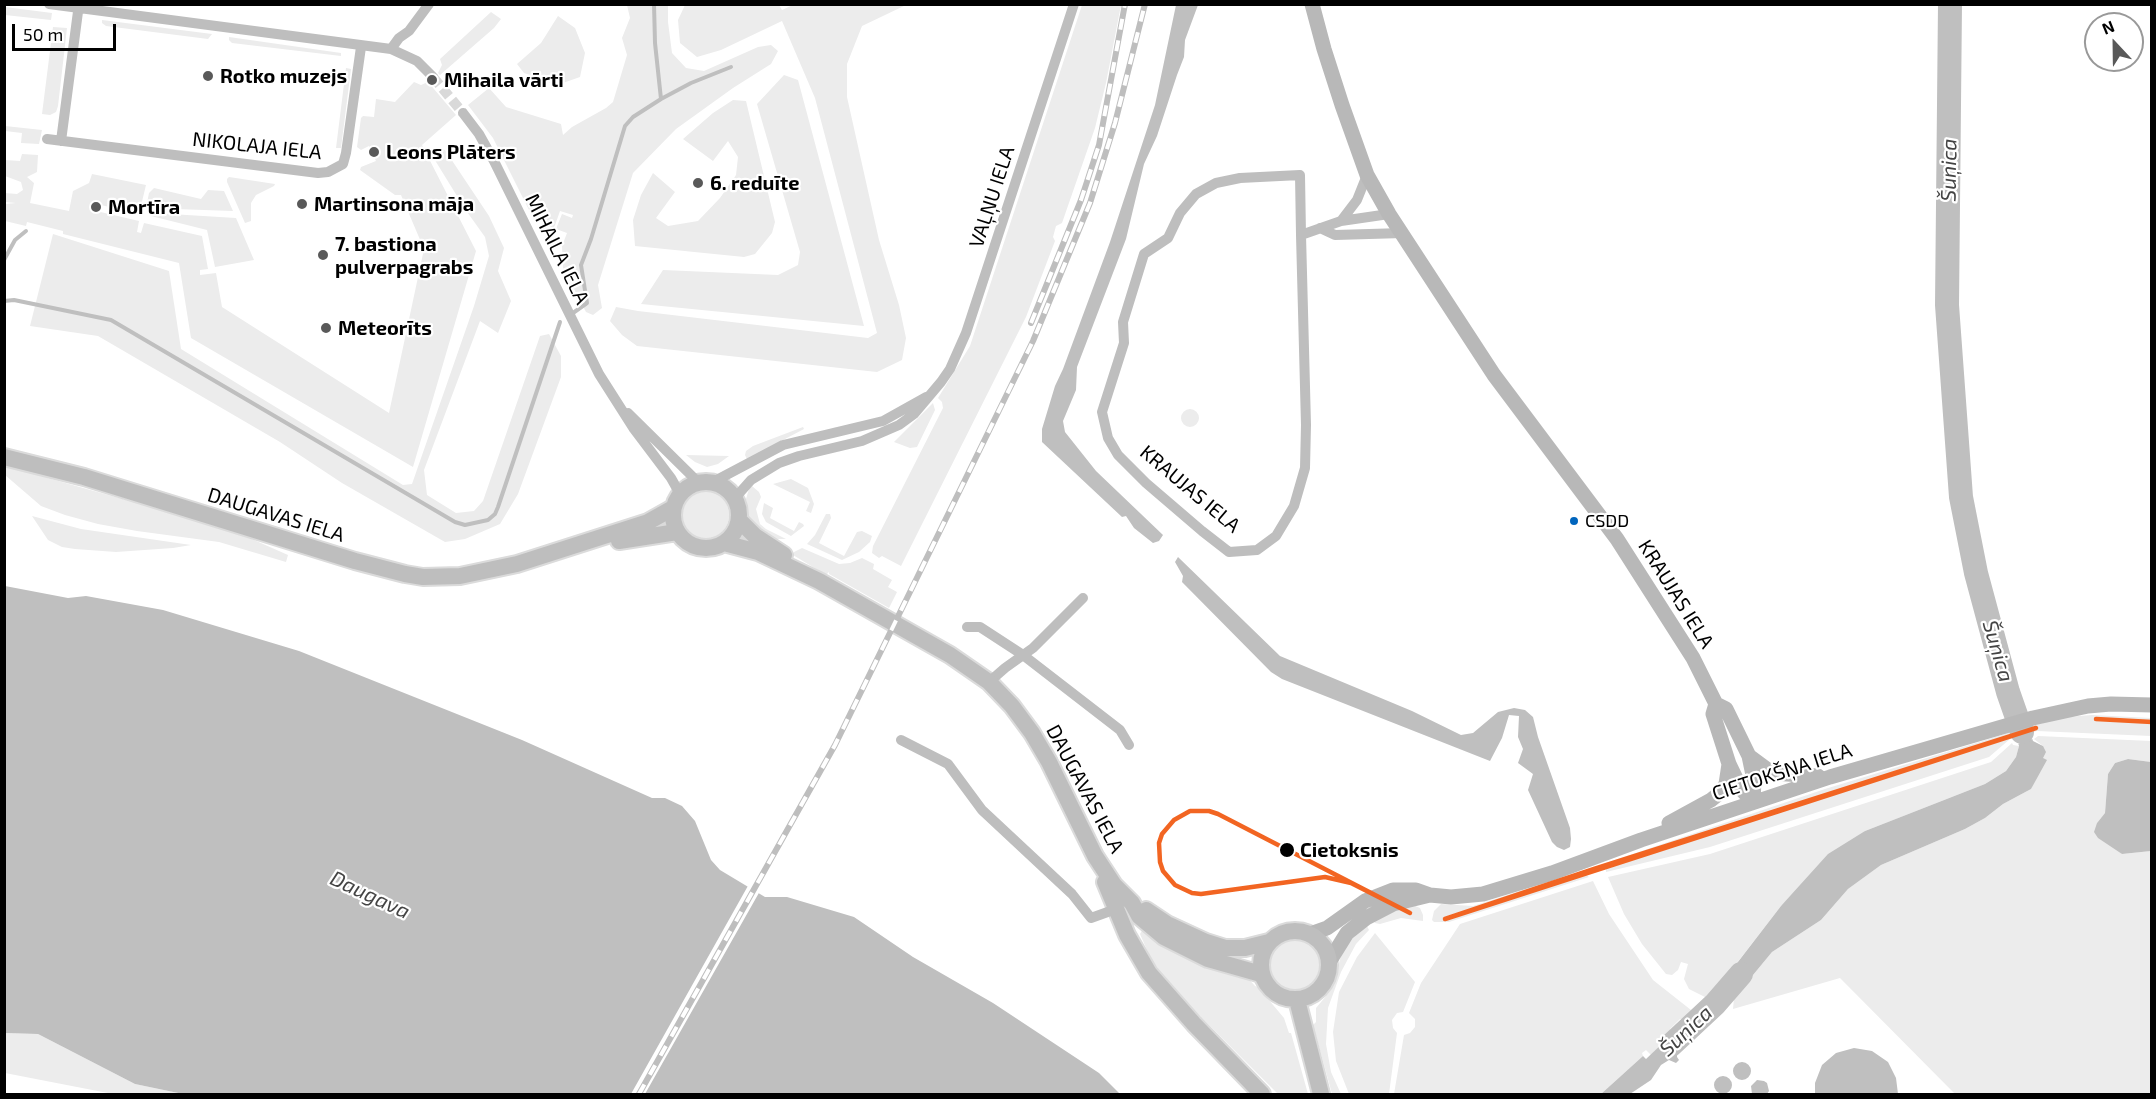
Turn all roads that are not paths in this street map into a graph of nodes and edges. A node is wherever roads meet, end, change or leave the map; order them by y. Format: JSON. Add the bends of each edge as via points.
{"nodes":[{"id":1,"x":49,"y":4,"type":"edge"},
{"id":2,"x":429,"y":4,"type":"edge"},
{"id":3,"x":1074,"y":4,"type":"edge"},
{"id":4,"x":1312,"y":4,"type":"edge"},
{"id":5,"x":79,"y":6,"type":"edge"},
{"id":6,"x":361,"y":46,"type":"junction"},
{"id":7,"x":391,"y":49,"type":"junction"},
{"id":8,"x":433,"y":77,"type":"tunnel mouth"},
{"id":9,"x":463,"y":113,"type":"tunnel mouth"},
{"id":10,"x":47,"y":139,"type":"dead end"},
{"id":11,"x":61,"y":141,"type":"junction"},
{"id":12,"x":1367,"y":175,"type":"junction"},
{"id":13,"x":1389,"y":214,"type":"junction"},
{"id":14,"x":1341,"y":221,"type":"junction"},
{"id":15,"x":1320,"y":228,"type":"junction"},
{"id":16,"x":1403,"y":233,"type":"junction"},
{"id":17,"x":1301,"y":235,"type":"junction"},
{"id":18,"x":930,"y":395,"type":"junction"},
{"id":19,"x":617,"y":403,"type":"junction"},
{"id":20,"x":4,"y":457,"type":"edge"},
{"id":21,"x":706,"y":482,"type":"junction"},
{"id":22,"x":735,"y":498,"type":"junction"},
{"id":23,"x":676,"y":501,"type":"junction"},
{"id":24,"x":739,"y":520,"type":"junction"},
{"id":25,"x":677,"y":532,"type":"junction"},
{"id":26,"x":724,"y":543,"type":"junction"},
{"id":27,"x":538,"y":557,"type":"junction"},
{"id":28,"x":819,"y":580,"type":"junction"},
{"id":29,"x":1083,"y":598,"type":"dead end"},
{"id":30,"x":967,"y":627,"type":"dead end"},
{"id":31,"x":1023,"y":655,"type":"junction"},
{"id":32,"x":989,"y":682,"type":"junction"},
{"id":33,"x":1716,"y":704,"type":"junction"},
{"id":34,"x":2151,"y":705,"type":"edge"},
{"id":35,"x":901,"y":740,"type":"dead end"},
{"id":36,"x":1129,"y":745,"type":"dead end"},
{"id":37,"x":1749,"y":756,"type":"junction"},
{"id":38,"x":1729,"y":764,"type":"junction"},
{"id":39,"x":1830,"y":777,"type":"junction"},
{"id":40,"x":1753,"y":802,"type":"junction"},
{"id":41,"x":1641,"y":840,"type":"junction"},
{"id":42,"x":1430,"y":895,"type":"junction"},
{"id":43,"x":1124,"y":906,"type":"junction"},
{"id":44,"x":1310,"y":934,"type":"junction"},
{"id":45,"x":1269,"y":942,"type":"junction"},
{"id":46,"x":1329,"y":962,"type":"junction"},
{"id":47,"x":1261,"y":974,"type":"junction"},
{"id":48,"x":1298,"y":999,"type":"junction"},
{"id":49,"x":1263,"y":1095,"type":"edge"},
{"id":50,"x":1321,"y":1095,"type":"edge"}],
"edges":[{"from":1,"to":5,"type":"street"},
{"from":2,"to":7,"type":"street"},
{"from":3,"to":18,"type":"street","name":"VAĻŅU IELA","via":[[966,333],[950,369]]},
{"from":4,"to":12,"type":"street","name":"KRAUJAS IELA","via":[[1334,83]]},
{"from":5,"to":6,"type":"street"},
{"from":5,"to":11,"type":"street"},
{"from":6,"to":7,"type":"street"},
{"from":6,"to":11,"type":"street","name":"NIKOLAJA IELA","via":[[343,164],[328,172],[318,174]]},
{"from":7,"to":8,"type":"street","via":[[417,61]]},
{"from":9,"to":19,"type":"street","name":"MIHAILA IELA","via":[[494,161],[588,353]]},
{"from":10,"to":11,"type":"street","name":"NIKOLAJA IELA"},
{"from":12,"to":13,"type":"street","name":"KRAUJAS IELA"},
{"from":12,"to":14,"type":"street","via":[[1357,200]]},
{"from":13,"to":14,"type":"street"},
{"from":13,"to":16,"type":"street","name":"KRAUJAS IELA"},
{"from":14,"to":15,"type":"street"},
{"from":15,"to":16,"type":"street","via":[[1335,235]]},
{"from":15,"to":17,"type":"street"},
{"from":16,"to":33,"type":"street","name":"KRAUJAS IELA","via":[[1494,375],[1629,558],[1693,658]]},
{"from":17,"to":17,"type":"street","name":"KRAUJAS IELA","via":[[1305,468],[1293,506],[1276,536],[1257,550],[1229,552],[1118,455],[1108,438],[1102,412],[1124,342],[1123,322],[1144,254],[1168,238],[1180,213],[1196,194],[1216,183],[1240,178],[1300,175]]},
{"from":18,"to":21,"type":"street","name":"VAĻŅU IELA","via":[[883,421],[783,445]]},
{"from":18,"to":22,"type":"street","name":"VAĻŅU IELA","via":[[899,425],[862,441],[779,463],[751,480]]},
{"from":19,"to":21,"type":"street","name":"MIHAILA IELA"},
{"from":19,"to":23,"type":"street","name":"MIHAILA IELA","via":[[671,478]]},
{"from":20,"to":27,"type":"main road","name":"DAUGAVAS IELA","via":[[94,480],[405,574],[460,576]]},
{"from":21,"to":22,"type":"main road","via":[[725,487]]},
{"from":21,"to":23,"type":"main road","via":[[689,486]]},
{"from":22,"to":24,"type":"main road"},
{"from":23,"to":25,"type":"main road","via":[[673,521]]},
{"from":23,"to":27,"type":"main road","name":"DAUGAVAS IELA","via":[[648,522]]},
{"from":24,"to":26,"type":"main road"},
{"from":24,"to":28,"type":"main road","name":"DAUGAVAS IELA","via":[[754,536]]},
{"from":25,"to":26,"type":"main road","via":[[686,542],[700,548]]},
{"from":25,"to":27,"type":"main road","name":"DAUGAVAS IELA"},
{"from":26,"to":28,"type":"main road","name":"DAUGAVAS IELA","via":[[758,552]]},
{"from":28,"to":32,"type":"main road","name":"DAUGAVAS IELA","via":[[950,655]]},
{"from":29,"to":31,"type":"street"},
{"from":30,"to":31,"type":"street","via":[[980,627]]},
{"from":31,"to":32,"type":"street"},
{"from":31,"to":36,"type":"street","via":[[1120,730]]},
{"from":32,"to":43,"type":"main road","name":"DAUGAVAS IELA","via":[[1032,733]]},
{"from":33,"to":37,"type":"street","name":"KRAUJAS IELA","via":[[1726,709]]},
{"from":33,"to":38,"type":"street","name":"KRAUJAS IELA","via":[[1713,714]]},
{"from":34,"to":39,"type":"street","name":"CIETOKŠŅA IELA","via":[[2088,706],[2033,718]]},
{"from":35,"to":43,"type":"street","via":[[948,764],[981,810],[1072,894],[1091,918]]},
{"from":37,"to":39,"type":"street","via":[[1772,773]]},
{"from":37,"to":40,"type":"street","name":"KRAUJAS IELA"},
{"from":38,"to":40,"type":"street","name":"KRAUJAS IELA","via":[[1741,789]]},
{"from":38,"to":41,"type":"street","via":[[1726,784],[1712,800]]},
{"from":39,"to":40,"type":"street","name":"CIETOKŠŅA IELA"},
{"from":40,"to":41,"type":"street","name":"CIETOKŠŅA IELA"},
{"from":41,"to":42,"type":"street","name":"CIETOKŠŅA IELA","via":[[1483,894]]},
{"from":42,"to":44,"type":"street","name":"CIETOKŠŅA IELA","via":[[1416,890],[1393,890],[1365,901],[1327,928]]},
{"from":42,"to":46,"type":"street","name":"CIETOKŠŅA IELA","via":[[1393,904],[1366,918],[1347,933]]},
{"from":43,"to":45,"type":"main road","name":"DAUGAVAS IELA","via":[[1145,909],[1167,924],[1225,948]]},
{"from":43,"to":47,"type":"main road","name":"DAUGAVAS IELA","via":[[1164,937],[1208,959]]},
{"from":43,"to":49,"type":"main road","via":[[1127,935],[1149,973]]},
{"from":44,"to":45,"type":"main road","via":[[1288,931]]},
{"from":44,"to":46,"type":"main road","via":[[1323,945]]},
{"from":45,"to":47,"type":"main road","via":[[1260,963]]},
{"from":46,"to":48,"type":"main road","via":[[1321,987]]},
{"from":47,"to":48,"type":"main road","via":[[1275,993]]},
{"from":48,"to":50,"type":"main road"}]}
